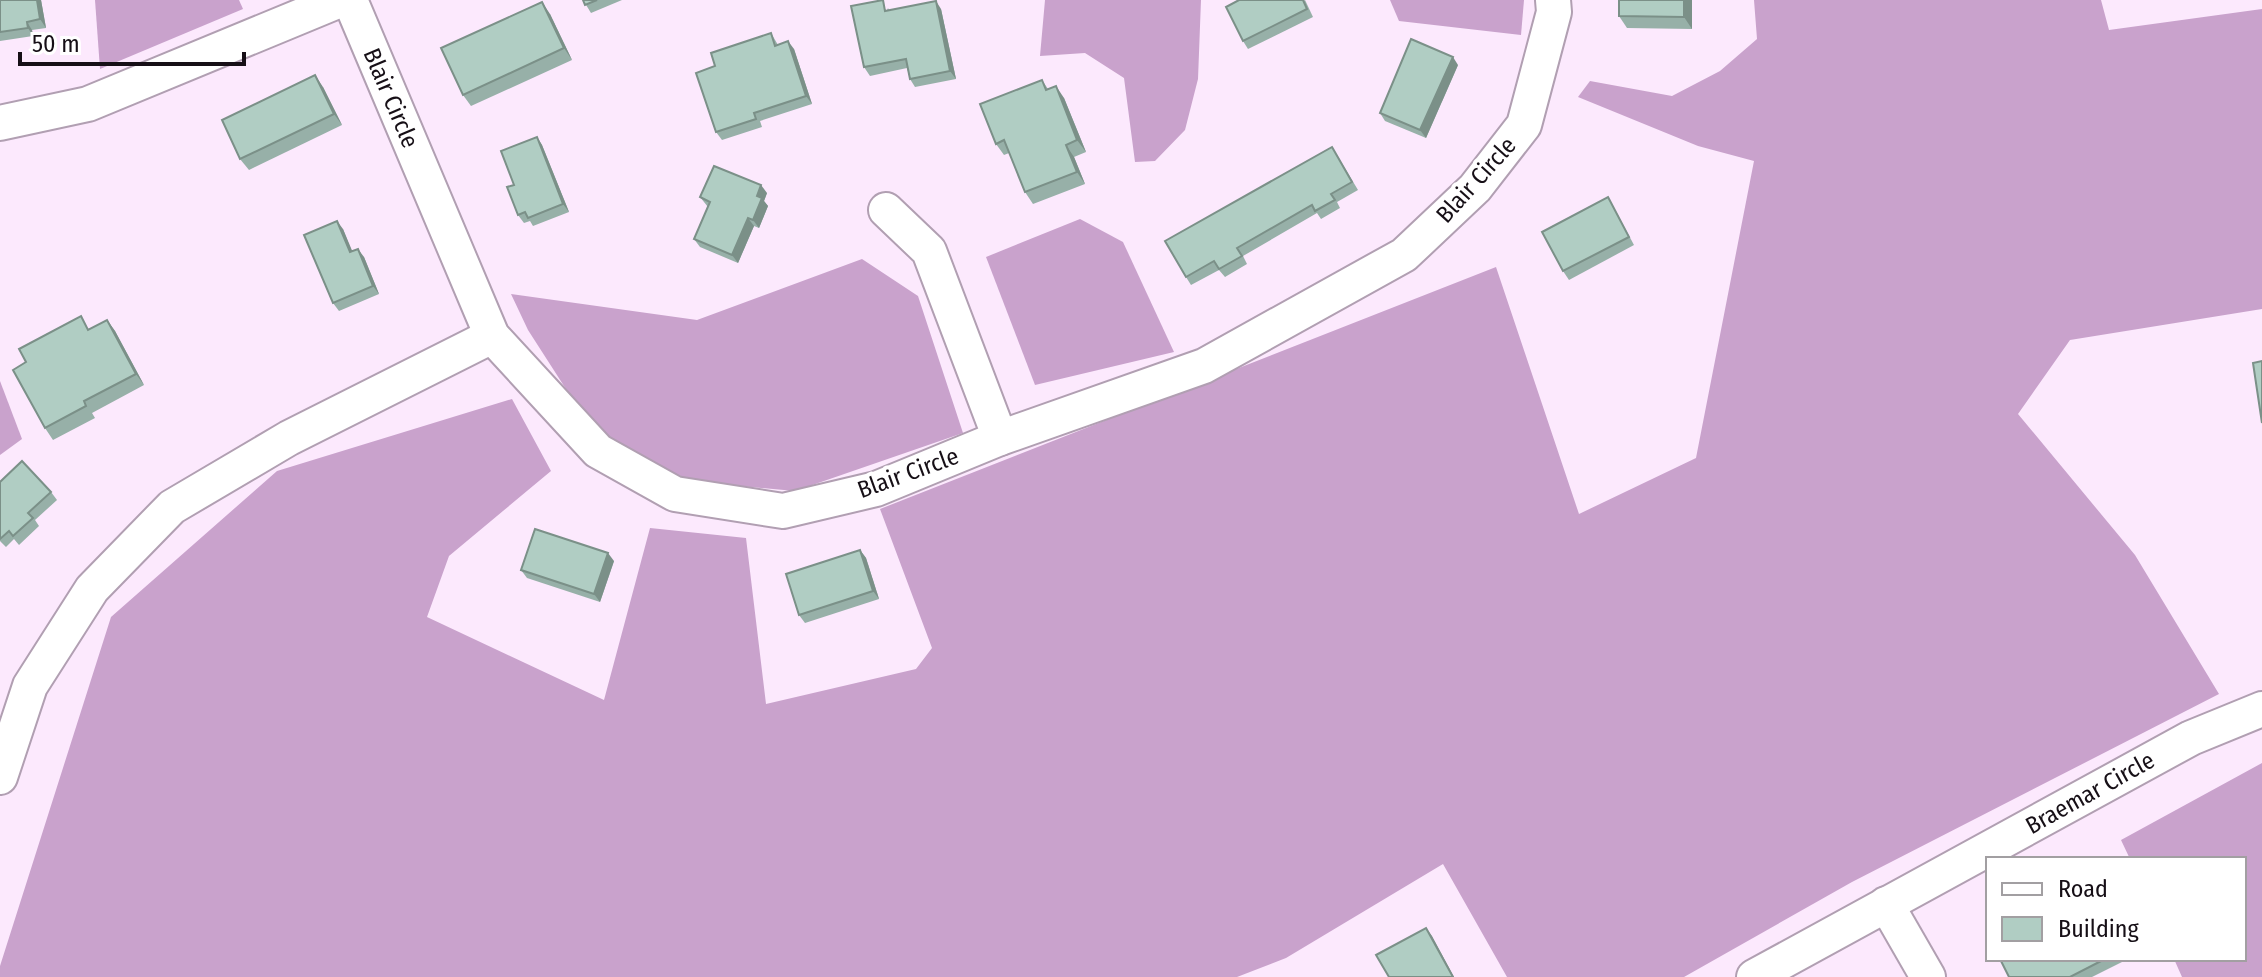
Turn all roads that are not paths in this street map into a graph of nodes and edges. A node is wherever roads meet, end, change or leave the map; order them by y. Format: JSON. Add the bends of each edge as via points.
{"nodes":[{"id":1,"x":340,"y":0,"type":"edge"},
{"id":2,"x":350,"y":0,"type":"edge"},
{"id":3,"x":1553,"y":0,"type":"edge"},
{"id":4,"x":0,"y":123,"type":"edge"},
{"id":5,"x":886,"y":210,"type":"dead end"},
{"id":6,"x":492,"y":336,"type":"junction"},
{"id":7,"x":1000,"y":438,"type":"junction"},
{"id":8,"x":2262,"y":709,"type":"edge"},
{"id":9,"x":0,"y":777,"type":"edge"},
{"id":10,"x":1886,"y":904,"type":"junction"},
{"id":11,"x":1754,"y":977,"type":"edge"},
{"id":12,"x":1928,"y":977,"type":"edge"}],
"edges":[{"from":1,"to":4,"type":"street","via":[[88,104]]},
{"from":2,"to":6,"type":"street","name":"Blair Circle"},
{"from":3,"to":7,"type":"street","name":"Blair Circle","via":[[1524,125],[1475,188],[1404,255],[1204,366]]},
{"from":5,"to":7,"type":"street","via":[[929,251]]},
{"from":6,"to":7,"type":"street","name":"Blair Circle","via":[[598,451],[675,494],[783,511],[876,489]]},
{"from":6,"to":9,"type":"street","via":[[289,438],[172,507],[92,589],[30,686]]},
{"from":8,"to":10,"type":"street","name":"Braemar Circle","via":[[2191,738]]},
{"from":10,"to":11,"type":"street","name":"Braemar Circle"},
{"from":10,"to":12,"type":"street"}]}
